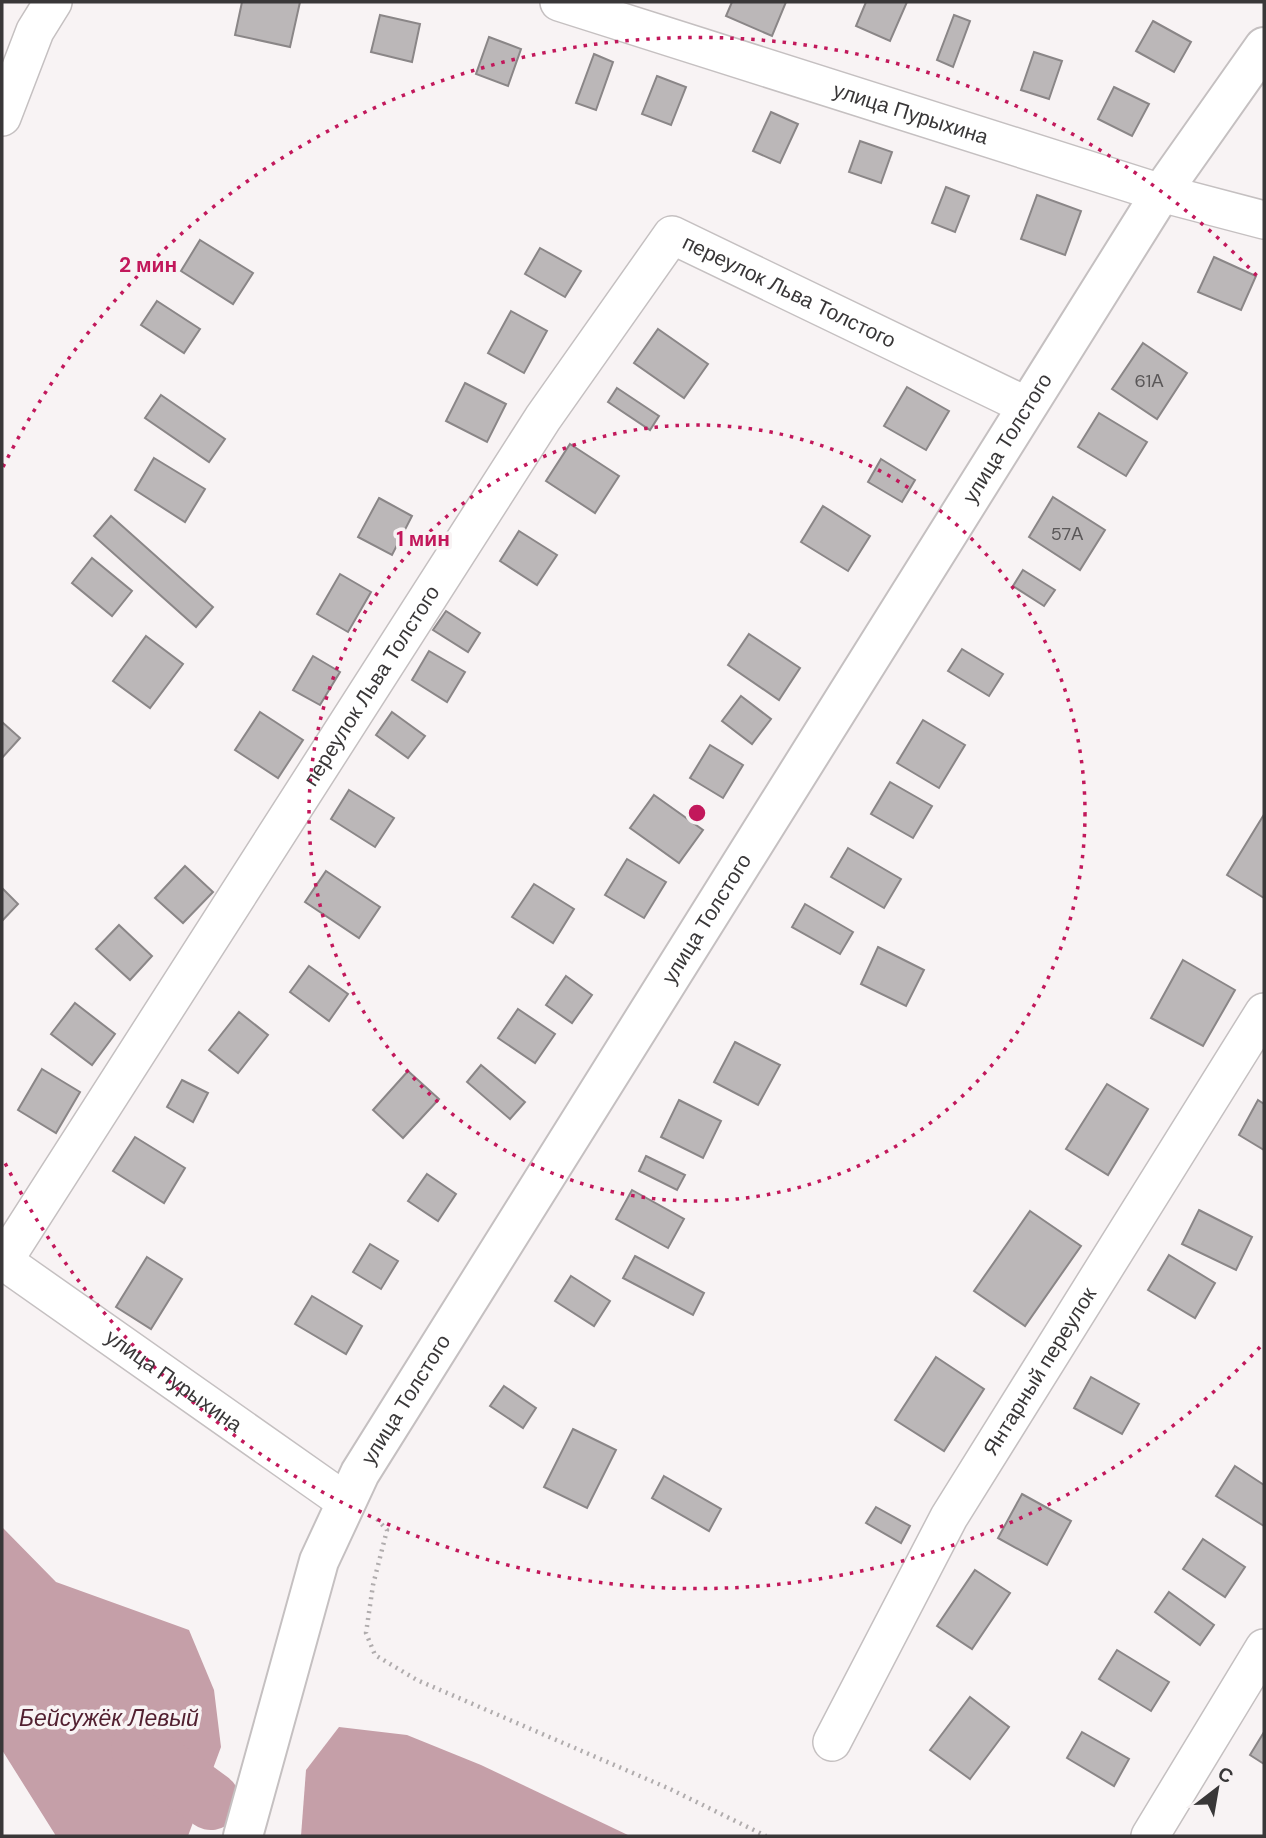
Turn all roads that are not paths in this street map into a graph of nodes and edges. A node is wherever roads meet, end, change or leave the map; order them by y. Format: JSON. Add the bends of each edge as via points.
{"nodes":[{"id":1,"x":53,"y":2,"type":"edge"},
{"id":2,"x":559,"y":2,"type":"edge"},
{"id":3,"x":1264,"y":47,"type":"edge"},
{"id":4,"x":2,"y":117,"type":"edge"},
{"id":5,"x":1161,"y":192,"type":"junction"},
{"id":6,"x":1264,"y":220,"type":"edge"},
{"id":7,"x":1027,"y":406,"type":"junction"},
{"id":8,"x":1264,"y":1012,"type":"edge"},
{"id":9,"x":2,"y":1261,"type":"edge"},
{"id":10,"x":346,"y":1502,"type":"junction"},
{"id":11,"x":1264,"y":1648,"type":"edge"},
{"id":12,"x":832,"y":1742,"type":"dead end"},
{"id":13,"x":243,"y":1836,"type":"edge"},
{"id":14,"x":1150,"y":1836,"type":"edge"}],
"edges":[{"from":1,"to":4,"type":"street","via":[[35,31]]},
{"from":2,"to":5,"type":"street","name":"улица Пурыхина"},
{"from":3,"to":5,"type":"street","name":"улица Толстого"},
{"from":5,"to":6,"type":"street","name":"улица Пурыхина"},
{"from":5,"to":7,"type":"street","name":"улица Толстого"},
{"from":7,"to":9,"type":"street","name":"переулок Льва Толстого","via":[[672,236],[543,418]]},
{"from":7,"to":10,"type":"street","name":"улица Толстого","via":[[374,1449]]},
{"from":8,"to":12,"type":"street","name":"Янтарный переулок","via":[[949,1517]]},
{"from":9,"to":10,"type":"street","name":"улица Пурыхина"},
{"from":10,"to":13,"type":"street","name":"улица Толстого","via":[[319,1561]]},
{"from":11,"to":14,"type":"street"}]}
